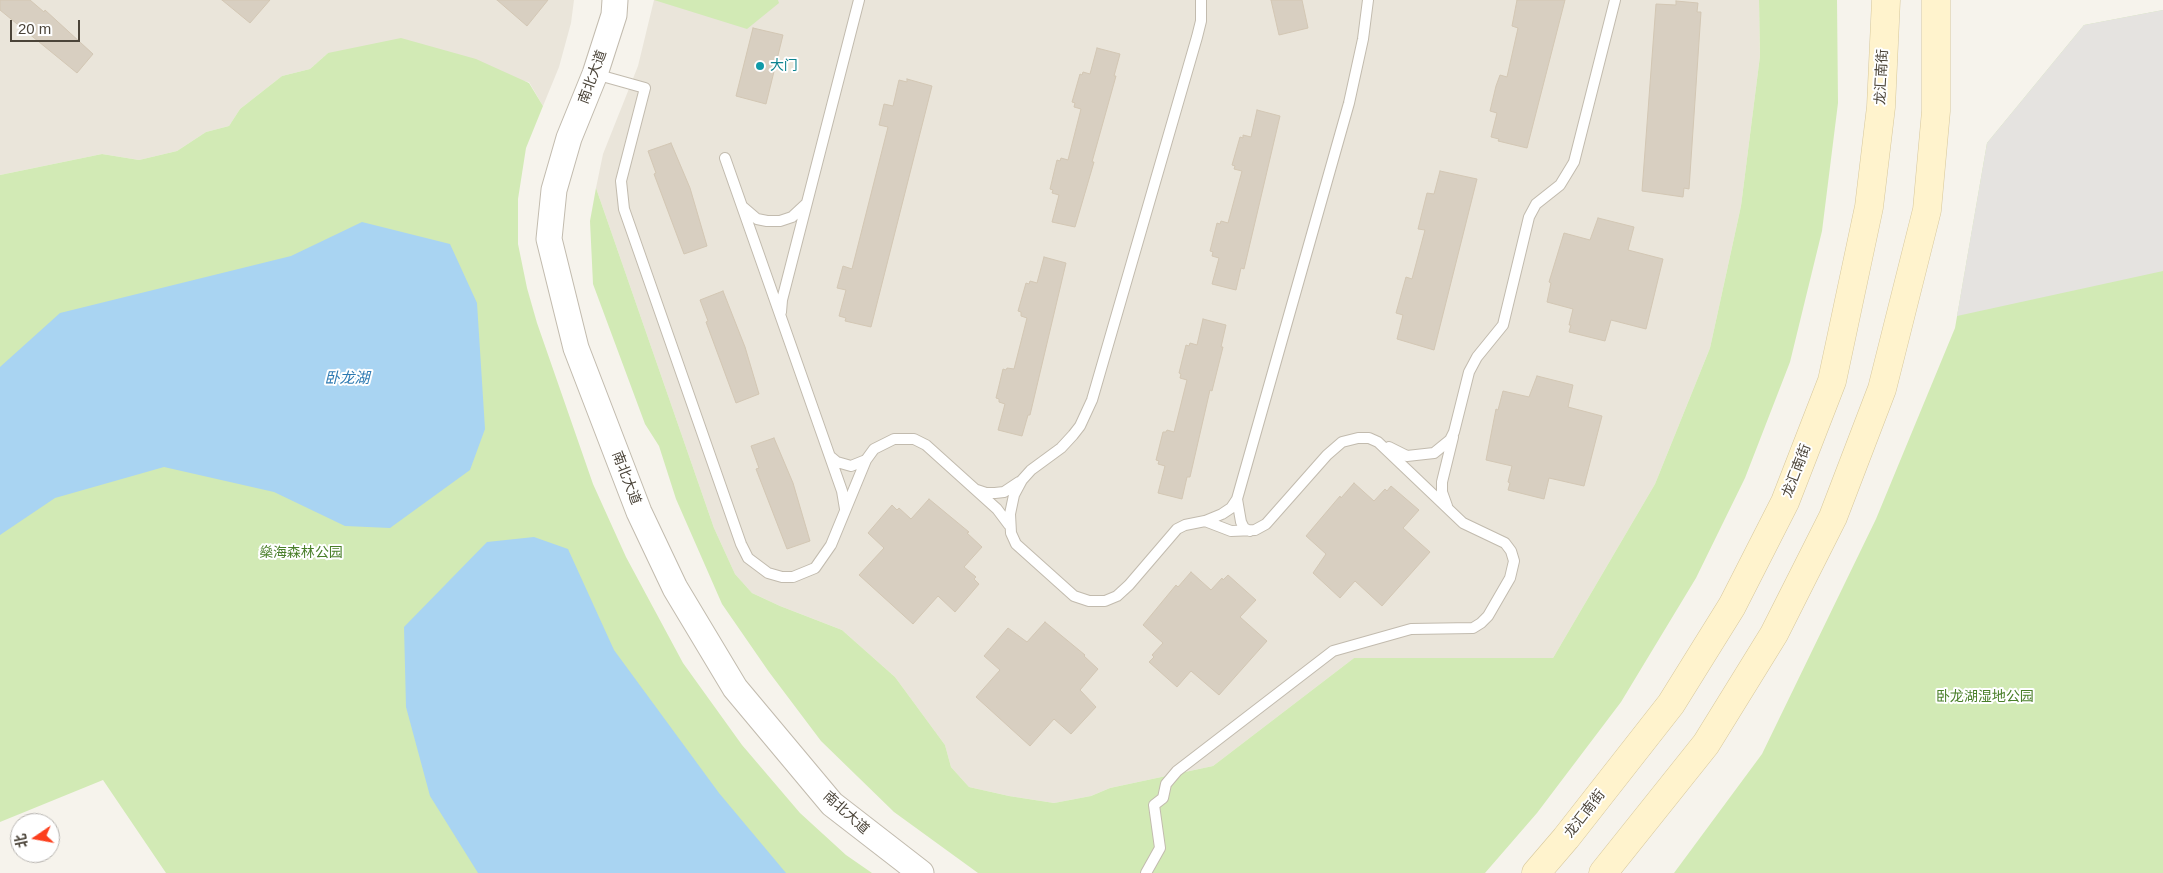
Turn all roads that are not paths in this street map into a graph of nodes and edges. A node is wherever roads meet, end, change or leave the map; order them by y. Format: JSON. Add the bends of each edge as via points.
{"nodes":[{"id":1,"x":615,"y":0,"type":"edge"},
{"id":2,"x":859,"y":0,"type":"edge"},
{"id":3,"x":1201,"y":0,"type":"edge"},
{"id":4,"x":1368,"y":0,"type":"edge"},
{"id":5,"x":1615,"y":0,"type":"edge"},
{"id":6,"x":1886,"y":0,"type":"edge"},
{"id":7,"x":1936,"y":0,"type":"edge"},
{"id":8,"x":595,"y":74,"type":"junction"},
{"id":9,"x":725,"y":158,"type":"dead end"},
{"id":10,"x":808,"y":201,"type":"junction"},
{"id":11,"x":742,"y":206,"type":"junction"},
{"id":12,"x":782,"y":320,"type":"junction"},
{"id":13,"x":1454,"y":432,"type":"junction"},
{"id":14,"x":1378,"y":442,"type":"junction"},
{"id":15,"x":830,"y":455,"type":"junction"},
{"id":16,"x":866,"y":460,"type":"junction"},
{"id":17,"x":1022,"y":480,"type":"junction"},
{"id":18,"x":976,"y":490,"type":"junction"},
{"id":19,"x":1237,"y":499,"type":"junction"},
{"id":20,"x":1450,"y":511,"type":"junction"},
{"id":21,"x":845,"y":514,"type":"junction"},
{"id":22,"x":1205,"y":521,"type":"junction"},
{"id":23,"x":1010,"y":526,"type":"junction"},
{"id":24,"x":1250,"y":530,"type":"junction"},
{"id":25,"x":921,"y":873,"type":"edge"},
{"id":26,"x":1146,"y":873,"type":"edge"},
{"id":27,"x":1536,"y":873,"type":"edge"},
{"id":28,"x":1603,"y":873,"type":"edge"}],
"edges":[{"from":1,"to":8,"type":"street","name":"南北大道","via":[[614,16]]},
{"from":2,"to":10,"type":"lane"},
{"from":3,"to":17,"type":"lane","via":[[1197,37],[1089,406],[1080,426],[1061,448]]},
{"from":4,"to":19,"type":"lane","via":[[1349,104]]},
{"from":5,"to":13,"type":"lane","via":[[1574,162],[1560,185],[1536,204],[1529,217],[1503,325],[1469,372]]},
{"from":6,"to":27,"type":"main road","name":"龙汇南街","via":[[1881,107],[1869,207],[1832,381],[1785,502],[1732,606],[1671,704]]},
{"from":7,"to":28,"type":"main road","via":[[1936,111],[1927,210],[1882,389],[1833,517],[1774,634],[1706,744]]},
{"from":8,"to":21,"type":"lane","via":[[645,88],[621,182],[624,209],[748,558],[768,573],[793,577],[804,573],[815,568],[825,557]]},
{"from":8,"to":25,"type":"street","name":"南北大道","via":[[569,138],[554,190],[549,239],[576,348],[639,512],[675,588],[735,688],[832,804]]},
{"from":9,"to":11,"type":"lane"},
{"from":10,"to":11,"type":"lane","via":[[792,217],[767,222],[757,219]]},
{"from":10,"to":12,"type":"lane","via":[[782,300]]},
{"from":11,"to":12,"type":"lane"},
{"from":12,"to":15,"type":"lane"},
{"from":13,"to":14,"type":"lane","via":[[1441,449],[1420,457],[1407,456]]},
{"from":13,"to":20,"type":"lane","via":[[1442,482],[1444,501]]},
{"from":14,"to":20,"type":"lane"},
{"from":14,"to":24,"type":"lane","via":[[1369,438],[1342,442],[1266,524]]},
{"from":15,"to":16,"type":"lane","via":[[843,465],[851,466]]},
{"from":15,"to":21,"type":"lane","via":[[845,500]]},
{"from":16,"to":18,"type":"lane","via":[[874,449],[894,438],[914,439],[926,445]]},
{"from":16,"to":21,"type":"lane"},
{"from":17,"to":18,"type":"lane","via":[[996,493]]},
{"from":17,"to":23,"type":"lane","via":[[1014,494]]},
{"from":18,"to":23,"type":"lane","via":[[1004,516]]},
{"from":19,"to":22,"type":"lane","via":[[1231,508]]},
{"from":19,"to":24,"type":"lane","via":[[1241,522]]},
{"from":20,"to":26,"type":"lane","via":[[1463,524],[1505,543],[1512,551],[1513,572],[1488,616],[1473,628],[1411,629],[1333,651],[1177,771],[1166,784],[1163,798],[1154,805],[1160,848]]},
{"from":22,"to":23,"type":"lane","via":[[1177,529],[1128,585],[1117,596],[1105,601],[1089,601],[1074,596],[1016,544]]},
{"from":22,"to":24,"type":"lane","via":[[1231,531]]}]}
